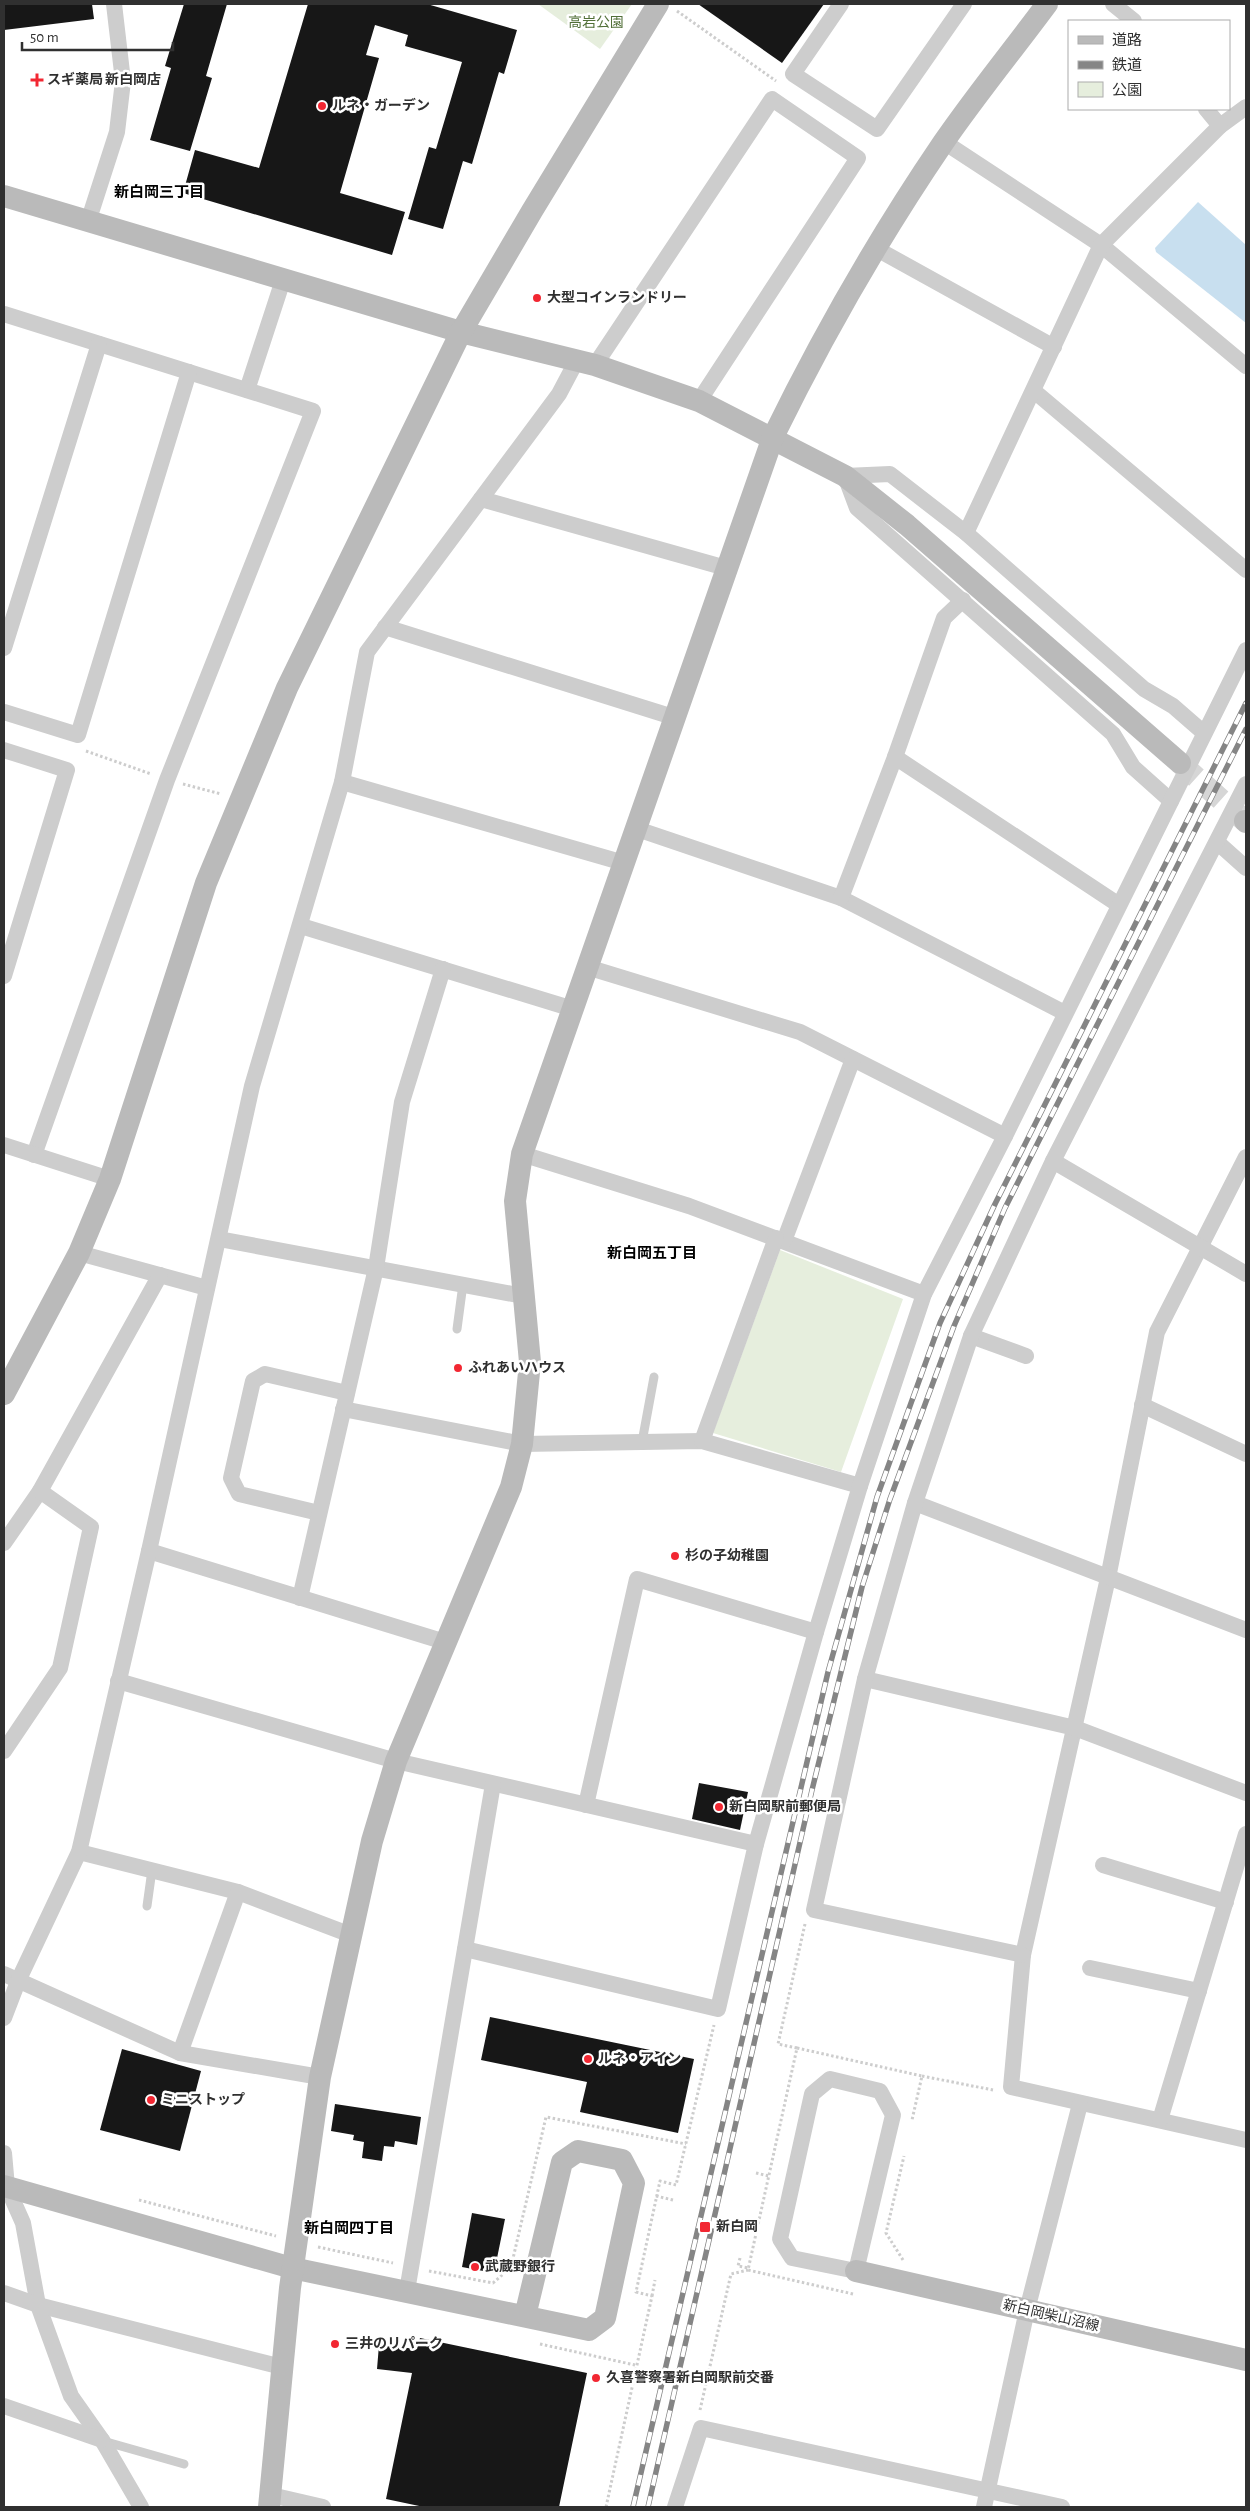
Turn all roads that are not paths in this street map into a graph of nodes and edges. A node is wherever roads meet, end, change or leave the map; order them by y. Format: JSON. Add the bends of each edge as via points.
{"nodes":[{"id":1,"x":114,"y":4,"type":"edge"},
{"id":2,"x":841,"y":4,"type":"edge"},
{"id":3,"x":964,"y":4,"type":"edge"},
{"id":4,"x":1047,"y":4,"type":"edge"},
{"id":5,"x":1113,"y":4,"type":"edge"},
{"id":6,"x":666,"y":6,"type":"edge"},
{"id":7,"x":1133,"y":20,"type":"edge"},
{"id":8,"x":1246,"y":107,"type":"edge"},
{"id":9,"x":1207,"y":110,"type":"edge"},
{"id":10,"x":1220,"y":126,"type":"junction"},
{"id":11,"x":944,"y":142,"type":"junction"},
{"id":12,"x":4,"y":196,"type":"edge"},
{"id":13,"x":88,"y":222,"type":"junction"},
{"id":14,"x":1101,"y":245,"type":"junction"},
{"id":15,"x":875,"y":248,"type":"junction"},
{"id":16,"x":284,"y":277,"type":"junction"},
{"id":17,"x":4,"y":316,"type":"edge"},
{"id":18,"x":461,"y":332,"type":"junction"},
{"id":19,"x":98,"y":344,"type":"junction"},
{"id":20,"x":1054,"y":348,"type":"junction"},
{"id":21,"x":586,"y":363,"type":"junction"},
{"id":22,"x":1246,"y":366,"type":"edge"},
{"id":23,"x":189,"y":372,"type":"junction"},
{"id":24,"x":247,"y":390,"type":"junction"},
{"id":25,"x":1034,"y":391,"type":"junction"},
{"id":26,"x":699,"y":401,"type":"junction"},
{"id":27,"x":772,"y":437,"type":"junction"},
{"id":28,"x":845,"y":476,"type":"junction"},
{"id":29,"x":481,"y":499,"type":"junction"},
{"id":30,"x":966,"y":533,"type":"junction"},
{"id":31,"x":726,"y":568,"type":"junction"},
{"id":32,"x":1246,"y":570,"type":"edge"},
{"id":33,"x":962,"y":600,"type":"junction"},
{"id":34,"x":385,"y":628,"type":"junction"},
{"id":35,"x":4,"y":648,"type":"edge"},
{"id":36,"x":1246,"y":650,"type":"edge"},
{"id":37,"x":4,"y":712,"type":"edge"},
{"id":38,"x":674,"y":717,"type":"junction"},
{"id":39,"x":1204,"y":733,"type":"junction"},
{"id":40,"x":4,"y":750,"type":"edge"},
{"id":41,"x":895,"y":757,"type":"junction"},
{"id":42,"x":1180,"y":763,"type":"tunnel mouth"},
{"id":43,"x":342,"y":782,"type":"junction"},
{"id":44,"x":1246,"y":784,"type":"edge"},
{"id":45,"x":1171,"y":800,"type":"junction"},
{"id":46,"x":637,"y":829,"type":"junction"},
{"id":47,"x":1217,"y":842,"type":"junction"},
{"id":48,"x":624,"y":863,"type":"junction"},
{"id":49,"x":1246,"y":868,"type":"edge"},
{"id":50,"x":841,"y":898,"type":"junction"},
{"id":51,"x":1119,"y":905,"type":"junction"},
{"id":52,"x":301,"y":926,"type":"junction"},
{"id":53,"x":587,"y":967,"type":"junction"},
{"id":54,"x":443,"y":969,"type":"junction"},
{"id":55,"x":4,"y":976,"type":"edge"},
{"id":56,"x":573,"y":1009,"type":"junction"},
{"id":57,"x":1065,"y":1013,"type":"junction"},
{"id":58,"x":853,"y":1059,"type":"junction"},
{"id":59,"x":1005,"y":1136,"type":"junction"},
{"id":60,"x":4,"y":1146,"type":"edge"},
{"id":61,"x":522,"y":1154,"type":"junction"},
{"id":62,"x":34,"y":1155,"type":"junction"},
{"id":63,"x":1246,"y":1157,"type":"edge"},
{"id":64,"x":1053,"y":1162,"type":"junction"},
{"id":65,"x":110,"y":1179,"type":"junction"},
{"id":66,"x":219,"y":1239,"type":"junction"},
{"id":67,"x":780,"y":1240,"type":"junction"},
{"id":68,"x":1200,"y":1248,"type":"junction"},
{"id":69,"x":79,"y":1252,"type":"junction"},
{"id":70,"x":376,"y":1268,"type":"junction"},
{"id":71,"x":1246,"y":1274,"type":"edge"},
{"id":72,"x":160,"y":1275,"type":"junction"},
{"id":73,"x":463,"y":1284,"type":"junction"},
{"id":74,"x":206,"y":1288,"type":"junction"},
{"id":75,"x":924,"y":1294,"type":"junction"},
{"id":76,"x":523,"y":1296,"type":"junction"},
{"id":77,"x":457,"y":1329,"type":"dead end"},
{"id":78,"x":971,"y":1336,"type":"junction"},
{"id":79,"x":1026,"y":1356,"type":"dead end"},
{"id":80,"x":654,"y":1377,"type":"dead end"},
{"id":81,"x":4,"y":1394,"type":"edge"},
{"id":82,"x":345,"y":1401,"type":"junction"},
{"id":83,"x":1142,"y":1404,"type":"junction"},
{"id":84,"x":702,"y":1441,"type":"junction"},
{"id":85,"x":642,"y":1442,"type":"junction"},
{"id":86,"x":522,"y":1444,"type":"junction"},
{"id":87,"x":1246,"y":1454,"type":"edge"},
{"id":88,"x":860,"y":1486,"type":"junction"},
{"id":89,"x":40,"y":1491,"type":"junction"},
{"id":90,"x":915,"y":1503,"type":"junction"},
{"id":91,"x":319,"y":1513,"type":"junction"},
{"id":92,"x":4,"y":1543,"type":"edge"},
{"id":93,"x":149,"y":1551,"type":"junction"},
{"id":94,"x":1108,"y":1578,"type":"junction"},
{"id":95,"x":300,"y":1598,"type":"junction"},
{"id":96,"x":1246,"y":1630,"type":"edge"},
{"id":97,"x":816,"y":1632,"type":"junction"},
{"id":98,"x":445,"y":1642,"type":"junction"},
{"id":99,"x":865,"y":1679,"type":"junction"},
{"id":100,"x":118,"y":1681,"type":"junction"},
{"id":101,"x":1074,"y":1728,"type":"junction"},
{"id":102,"x":4,"y":1751,"type":"edge"},
{"id":103,"x":396,"y":1761,"type":"junction"},
{"id":104,"x":493,"y":1784,"type":"junction"},
{"id":105,"x":1246,"y":1793,"type":"edge"},
{"id":106,"x":586,"y":1805,"type":"junction"},
{"id":107,"x":1246,"y":1834,"type":"edge"},
{"id":108,"x":756,"y":1844,"type":"junction"},
{"id":109,"x":79,"y":1852,"type":"junction"},
{"id":110,"x":1103,"y":1865,"type":"dead end"},
{"id":111,"x":152,"y":1870,"type":"junction"},
{"id":112,"x":238,"y":1892,"type":"junction"},
{"id":113,"x":1226,"y":1902,"type":"junction"},
{"id":114,"x":147,"y":1906,"type":"dead end"},
{"id":115,"x":352,"y":1935,"type":"junction"},
{"id":116,"x":465,"y":1949,"type":"junction"},
{"id":117,"x":1023,"y":1955,"type":"junction"},
{"id":118,"x":1090,"y":1968,"type":"dead end"},
{"id":119,"x":11,"y":1976,"type":"edge"},
{"id":120,"x":1199,"y":1991,"type":"junction"},
{"id":121,"x":4,"y":2018,"type":"edge"},
{"id":122,"x":180,"y":2052,"type":"junction"},
{"id":123,"x":320,"y":2077,"type":"junction"},
{"id":124,"x":1080,"y":2104,"type":"junction"},
{"id":125,"x":1160,"y":2120,"type":"junction"},
{"id":126,"x":1246,"y":2140,"type":"edge"},
{"id":127,"x":4,"y":2153,"type":"edge"},
{"id":128,"x":5,"y":2187,"type":"edge"},
{"id":129,"x":292,"y":2268,"type":"junction"},
{"id":130,"x":856,"y":2271,"type":"junction"},
{"id":131,"x":407,"y":2291,"type":"junction"},
{"id":132,"x":4,"y":2293,"type":"edge"},
{"id":133,"x":38,"y":2305,"type":"junction"},
{"id":134,"x":1027,"y":2310,"type":"junction"},
{"id":135,"x":525,"y":2316,"type":"junction"},
{"id":136,"x":1246,"y":2360,"type":"edge"},
{"id":137,"x":282,"y":2367,"type":"junction"},
{"id":138,"x":4,"y":2406,"type":"edge"},
{"id":139,"x":102,"y":2440,"type":"junction"},
{"id":140,"x":184,"y":2464,"type":"dead end"},
{"id":141,"x":988,"y":2490,"type":"junction"},
{"id":142,"x":270,"y":2501,"type":"edge"},
{"id":143,"x":141,"y":2507,"type":"edge"},
{"id":144,"x":323,"y":2507,"type":"edge"},
{"id":145,"x":675,"y":2507,"type":"edge"},
{"id":146,"x":984,"y":2507,"type":"edge"},
{"id":147,"x":1062,"y":2507,"type":"edge"}],
"edges":[{"from":1,"to":13,"type":"street","via":[[123,81],[118,132]]},
{"from":2,"to":3,"type":"street","via":[[793,74],[877,129]]},
{"from":4,"to":11,"type":"street"},
{"from":5,"to":7,"type":"street"},
{"from":6,"to":18,"type":"street","via":[[532,211]]},
{"from":8,"to":10,"type":"street"},
{"from":9,"to":10,"type":"street"},
{"from":10,"to":14,"type":"street"},
{"from":11,"to":14,"type":"street"},
{"from":11,"to":15,"type":"street"},
{"from":12,"to":13,"type":"street"},
{"from":13,"to":16,"type":"street"},
{"from":14,"to":20,"type":"street"},
{"from":14,"to":22,"type":"street"},
{"from":15,"to":20,"type":"street"},
{"from":15,"to":27,"type":"street","via":[[820,343]]},
{"from":16,"to":18,"type":"street"},
{"from":16,"to":24,"type":"street"},
{"from":17,"to":19,"type":"street"},
{"from":18,"to":21,"type":"street"},
{"from":18,"to":65,"type":"street","via":[[287,688],[206,883]]},
{"from":19,"to":23,"type":"street"},
{"from":19,"to":35,"type":"street"},
{"from":20,"to":25,"type":"street"},
{"from":21,"to":26,"type":"street"},
{"from":21,"to":26,"type":"street","via":[[772,99],[858,158]]},
{"from":21,"to":29,"type":"street"},
{"from":23,"to":24,"type":"street"},
{"from":23,"to":37,"type":"street","via":[[78,736]]},
{"from":24,"to":62,"type":"street","via":[[313,411],[168,780]]},
{"from":25,"to":30,"type":"street"},
{"from":25,"to":32,"type":"street"},
{"from":26,"to":27,"type":"street"},
{"from":27,"to":28,"type":"street"},
{"from":27,"to":31,"type":"street"},
{"from":28,"to":30,"type":"street","via":[[890,474]]},
{"from":28,"to":33,"type":"street","via":[[857,508]]},
{"from":28,"to":42,"type":"street","via":[[907,525]]},
{"from":29,"to":31,"type":"street"},
{"from":29,"to":34,"type":"street"},
{"from":30,"to":39,"type":"street","via":[[1144,689],[1174,706]]},
{"from":31,"to":38,"type":"street"},
{"from":33,"to":41,"type":"street","via":[[944,618]]},
{"from":33,"to":45,"type":"street","via":[[1113,734],[1133,767]]},
{"from":34,"to":38,"type":"street"},
{"from":34,"to":43,"type":"street","via":[[367,652]]},
{"from":36,"to":39,"type":"street"},
{"from":38,"to":46,"type":"street"},
{"from":39,"to":45,"type":"street"},
{"from":40,"to":55,"type":"street","via":[[67,770]]},
{"from":41,"to":50,"type":"street"},
{"from":41,"to":51,"type":"street"},
{"from":43,"to":48,"type":"street"},
{"from":43,"to":52,"type":"street"},
{"from":44,"to":47,"type":"street"},
{"from":45,"to":51,"type":"street"},
{"from":46,"to":48,"type":"street"},
{"from":46,"to":50,"type":"street"},
{"from":47,"to":49,"type":"street"},
{"from":47,"to":64,"type":"street"},
{"from":48,"to":53,"type":"street"},
{"from":50,"to":57,"type":"street"},
{"from":51,"to":57,"type":"street"},
{"from":52,"to":54,"type":"street"},
{"from":52,"to":66,"type":"street","via":[[252,1086]]},
{"from":53,"to":56,"type":"street"},
{"from":53,"to":58,"type":"street","via":[[800,1032]]},
{"from":54,"to":56,"type":"street"},
{"from":54,"to":70,"type":"street","via":[[402,1102]]},
{"from":56,"to":61,"type":"street"},
{"from":57,"to":59,"type":"street"},
{"from":58,"to":59,"type":"street"},
{"from":58,"to":67,"type":"street"},
{"from":59,"to":75,"type":"street"},
{"from":60,"to":62,"type":"street"},
{"from":61,"to":67,"type":"street","via":[[689,1206]]},
{"from":61,"to":76,"type":"street","via":[[515,1201]]},
{"from":62,"to":65,"type":"street"},
{"from":63,"to":68,"type":"street"},
{"from":64,"to":68,"type":"street"},
{"from":64,"to":78,"type":"street"},
{"from":65,"to":69,"type":"street"},
{"from":66,"to":70,"type":"street"},
{"from":66,"to":74,"type":"street"},
{"from":67,"to":75,"type":"street"},
{"from":67,"to":84,"type":"street"},
{"from":68,"to":71,"type":"street"},
{"from":68,"to":83,"type":"street","via":[[1157,1332]]},
{"from":69,"to":72,"type":"street"},
{"from":69,"to":81,"type":"street"},
{"from":70,"to":73,"type":"street"},
{"from":70,"to":82,"type":"street"},
{"from":72,"to":74,"type":"street"},
{"from":72,"to":89,"type":"street"},
{"from":73,"to":76,"type":"street"},
{"from":73,"to":77,"type":"lane"},
{"from":74,"to":93,"type":"street"},
{"from":75,"to":88,"type":"street"},
{"from":76,"to":86,"type":"street","via":[[530,1362]]},
{"from":78,"to":79,"type":"street"},
{"from":78,"to":90,"type":"street"},
{"from":80,"to":85,"type":"lane"},
{"from":82,"to":86,"type":"street"},
{"from":82,"to":91,"type":"street"},
{"from":82,"to":91,"type":"street","via":[[265,1374],[253,1381],[231,1478],[239,1494]]},
{"from":83,"to":87,"type":"street"},
{"from":83,"to":94,"type":"street"},
{"from":84,"to":85,"type":"street"},
{"from":84,"to":88,"type":"street"},
{"from":85,"to":86,"type":"street"},
{"from":86,"to":98,"type":"street","via":[[510,1487]]},
{"from":88,"to":97,"type":"street"},
{"from":89,"to":92,"type":"street"},
{"from":89,"to":102,"type":"street","via":[[91,1527],[60,1668]]},
{"from":90,"to":94,"type":"street"},
{"from":90,"to":99,"type":"street"},
{"from":91,"to":95,"type":"street"},
{"from":93,"to":95,"type":"street"},
{"from":93,"to":100,"type":"street"},
{"from":94,"to":96,"type":"street"},
{"from":94,"to":101,"type":"street"},
{"from":95,"to":98,"type":"street"},
{"from":97,"to":106,"type":"street","via":[[637,1579]]},
{"from":97,"to":108,"type":"street"},
{"from":98,"to":103,"type":"street"},
{"from":99,"to":101,"type":"street"},
{"from":99,"to":117,"type":"street","via":[[814,1910]]},
{"from":100,"to":103,"type":"street"},
{"from":100,"to":109,"type":"street"},
{"from":101,"to":105,"type":"street"},
{"from":101,"to":117,"type":"street"},
{"from":103,"to":104,"type":"street"},
{"from":103,"to":115,"type":"street","via":[[372,1841]]},
{"from":104,"to":106,"type":"street"},
{"from":104,"to":116,"type":"street"},
{"from":106,"to":108,"type":"street"},
{"from":107,"to":113,"type":"street"},
{"from":108,"to":116,"type":"street","via":[[718,2009]]},
{"from":109,"to":111,"type":"street"},
{"from":109,"to":119,"type":"street"},
{"from":110,"to":113,"type":"street"},
{"from":111,"to":112,"type":"street"},
{"from":111,"to":114,"type":"lane"},
{"from":112,"to":115,"type":"street"},
{"from":112,"to":122,"type":"street"},
{"from":113,"to":120,"type":"street"},
{"from":115,"to":123,"type":"street"},
{"from":116,"to":131,"type":"street"},
{"from":117,"to":124,"type":"street","via":[[1011,2087]]},
{"from":118,"to":120,"type":"street"},
{"from":119,"to":121,"type":"street"},
{"from":119,"to":122,"type":"street"},
{"from":120,"to":125,"type":"street"},
{"from":122,"to":123,"type":"street"},
{"from":123,"to":129,"type":"street"},
{"from":124,"to":125,"type":"street"},
{"from":124,"to":134,"type":"street"},
{"from":125,"to":126,"type":"street"},
{"from":127,"to":128,"type":"street"},
{"from":128,"to":129,"type":"street"},
{"from":128,"to":133,"type":"street","via":[[23,2223]]},
{"from":129,"to":131,"type":"street"},
{"from":129,"to":137,"type":"street"},
{"from":130,"to":130,"type":"street","via":[[792,2258],[780,2239],[812,2094],[830,2080],[880,2091],[893,2115]]},
{"from":130,"to":134,"type":"street","name":"新白岡柴山沼線"},
{"from":131,"to":135,"type":"street"},
{"from":132,"to":133,"type":"street"},
{"from":133,"to":137,"type":"street"},
{"from":133,"to":139,"type":"street","via":[[71,2396]]},
{"from":134,"to":136,"type":"street","name":"新白岡柴山沼線"},
{"from":134,"to":141,"type":"street"},
{"from":135,"to":135,"type":"street","via":[[589,2330],[605,2318],[634,2183],[622,2160],[578,2151],[562,2162]]},
{"from":137,"to":142,"type":"street"},
{"from":138,"to":139,"type":"street"},
{"from":139,"to":140,"type":"lane"},
{"from":139,"to":143,"type":"street"},
{"from":141,"to":145,"type":"street","via":[[701,2428]]},
{"from":141,"to":146,"type":"street"},
{"from":141,"to":147,"type":"street"},
{"from":142,"to":144,"type":"street"}]}
